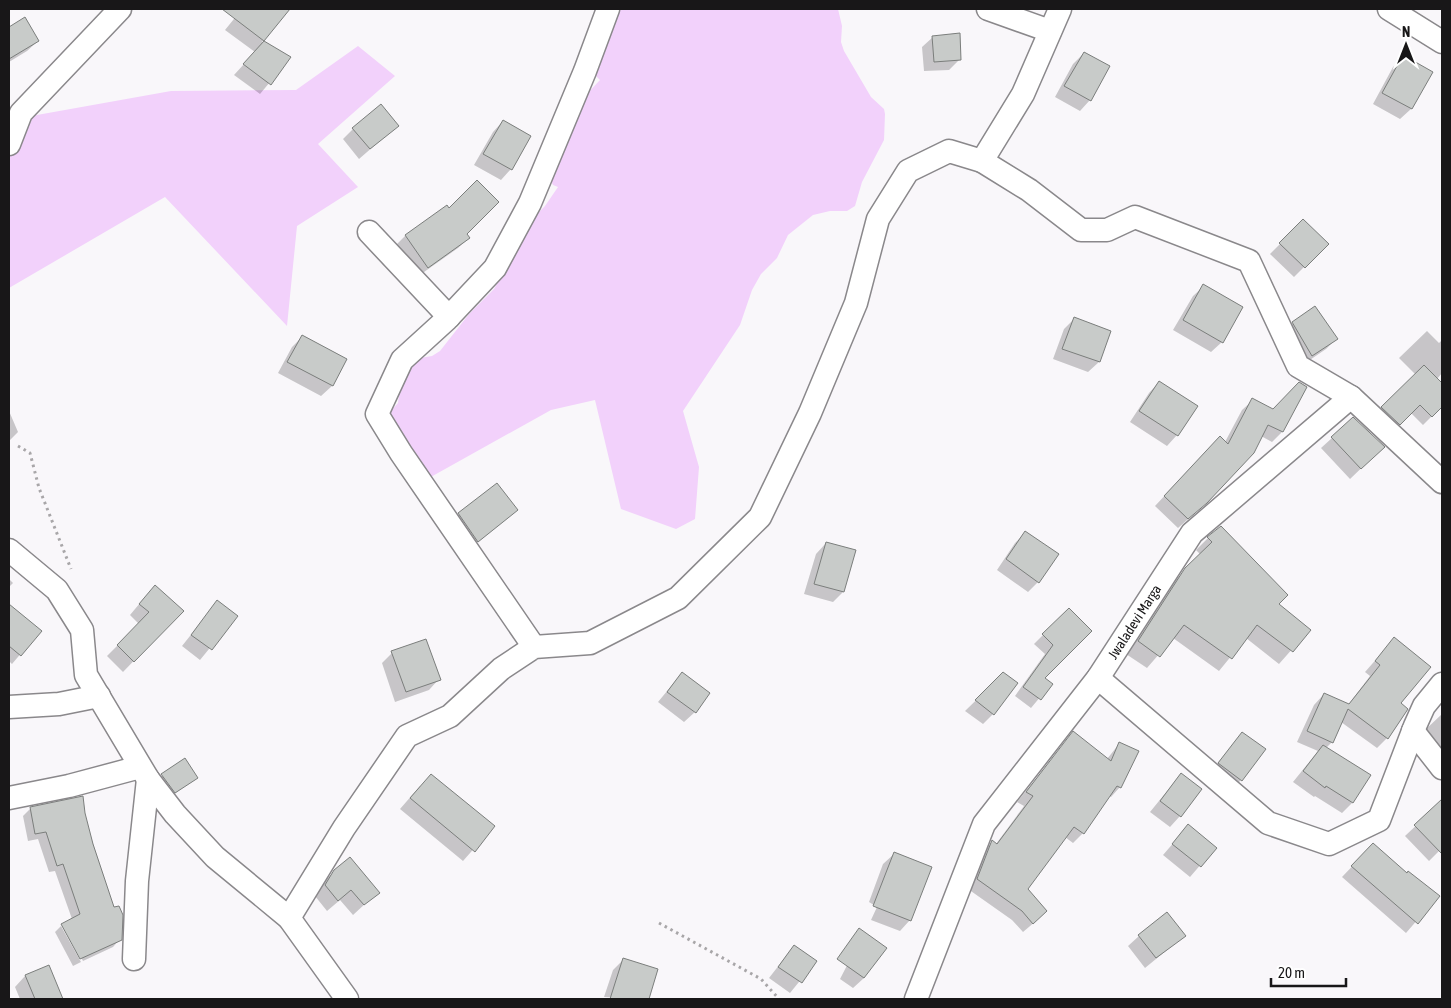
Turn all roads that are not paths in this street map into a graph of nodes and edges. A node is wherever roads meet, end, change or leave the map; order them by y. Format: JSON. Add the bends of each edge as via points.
{"nodes":[{"id":1,"x":120,"y":9,"type":"edge"},
{"id":2,"x":608,"y":9,"type":"edge"},
{"id":3,"x":988,"y":9,"type":"edge"},
{"id":4,"x":1060,"y":9,"type":"edge"},
{"id":5,"x":1389,"y":9,"type":"edge"},
{"id":6,"x":1050,"y":31,"type":"junction"},
{"id":7,"x":1442,"y":42,"type":"edge"},
{"id":8,"x":9,"y":144,"type":"edge"},
{"id":9,"x":982,"y":162,"type":"junction"},
{"id":10,"x":369,"y":232,"type":"dead end"},
{"id":11,"x":449,"y":317,"type":"junction"},
{"id":12,"x":1351,"y":397,"type":"junction"},
{"id":13,"x":1442,"y":482,"type":"edge"},
{"id":14,"x":9,"y":550,"type":"edge"},
{"id":15,"x":534,"y":647,"type":"junction"},
{"id":16,"x":1098,"y":678,"type":"junction"},
{"id":17,"x":1442,"y":684,"type":"edge"},
{"id":18,"x":99,"y":696,"type":"junction"},
{"id":19,"x":9,"y":707,"type":"edge"},
{"id":20,"x":1413,"y":731,"type":"junction"},
{"id":21,"x":1442,"y":768,"type":"edge"},
{"id":22,"x":144,"y":773,"type":"junction"},
{"id":23,"x":9,"y":798,"type":"edge"},
{"id":24,"x":288,"y":918,"type":"junction"},
{"id":25,"x":134,"y":959,"type":"dead end"},
{"id":26,"x":347,"y":999,"type":"edge"},
{"id":27,"x":916,"y":999,"type":"edge"}],
"edges":[{"from":1,"to":8,"type":"street","via":[[21,113]]},
{"from":2,"to":11,"type":"street","via":[[530,203],[496,268]]},
{"from":3,"to":6,"type":"street"},
{"from":4,"to":6,"type":"street"},
{"from":5,"to":7,"type":"street"},
{"from":6,"to":9,"type":"street","via":[[1022,94]]},
{"from":9,"to":12,"type":"street","via":[[1029,190],[1081,230],[1108,230],[1135,217],[1249,261],[1298,366]]},
{"from":9,"to":15,"type":"street","via":[[949,151],[908,170],[878,219],[856,304],[810,413],[760,517],[678,598],[590,643]]},
{"from":10,"to":11,"type":"street"},
{"from":11,"to":15,"type":"street","via":[[402,360],[377,414]]},
{"from":12,"to":13,"type":"street"},
{"from":12,"to":16,"type":"street","name":"Jwaladevi Marga","via":[[1192,533]]},
{"from":14,"to":18,"type":"street","via":[[57,590],[82,630],[86,675]]},
{"from":15,"to":24,"type":"street","via":[[501,669],[450,716],[407,736]]},
{"from":16,"to":20,"type":"street","via":[[1268,823],[1330,844],[1379,820]]},
{"from":16,"to":27,"type":"street","name":"Jwaladevi Marga","via":[[984,824]]},
{"from":17,"to":20,"type":"street","via":[[1424,706]]},
{"from":18,"to":19,"type":"street","via":[[59,704]]},
{"from":18,"to":22,"type":"street"},
{"from":20,"to":21,"type":"street"},
{"from":22,"to":23,"type":"street"},
{"from":22,"to":24,"type":"street","via":[[175,814],[215,857]]},
{"from":22,"to":25,"type":"street"},
{"from":24,"to":26,"type":"street"}]}
